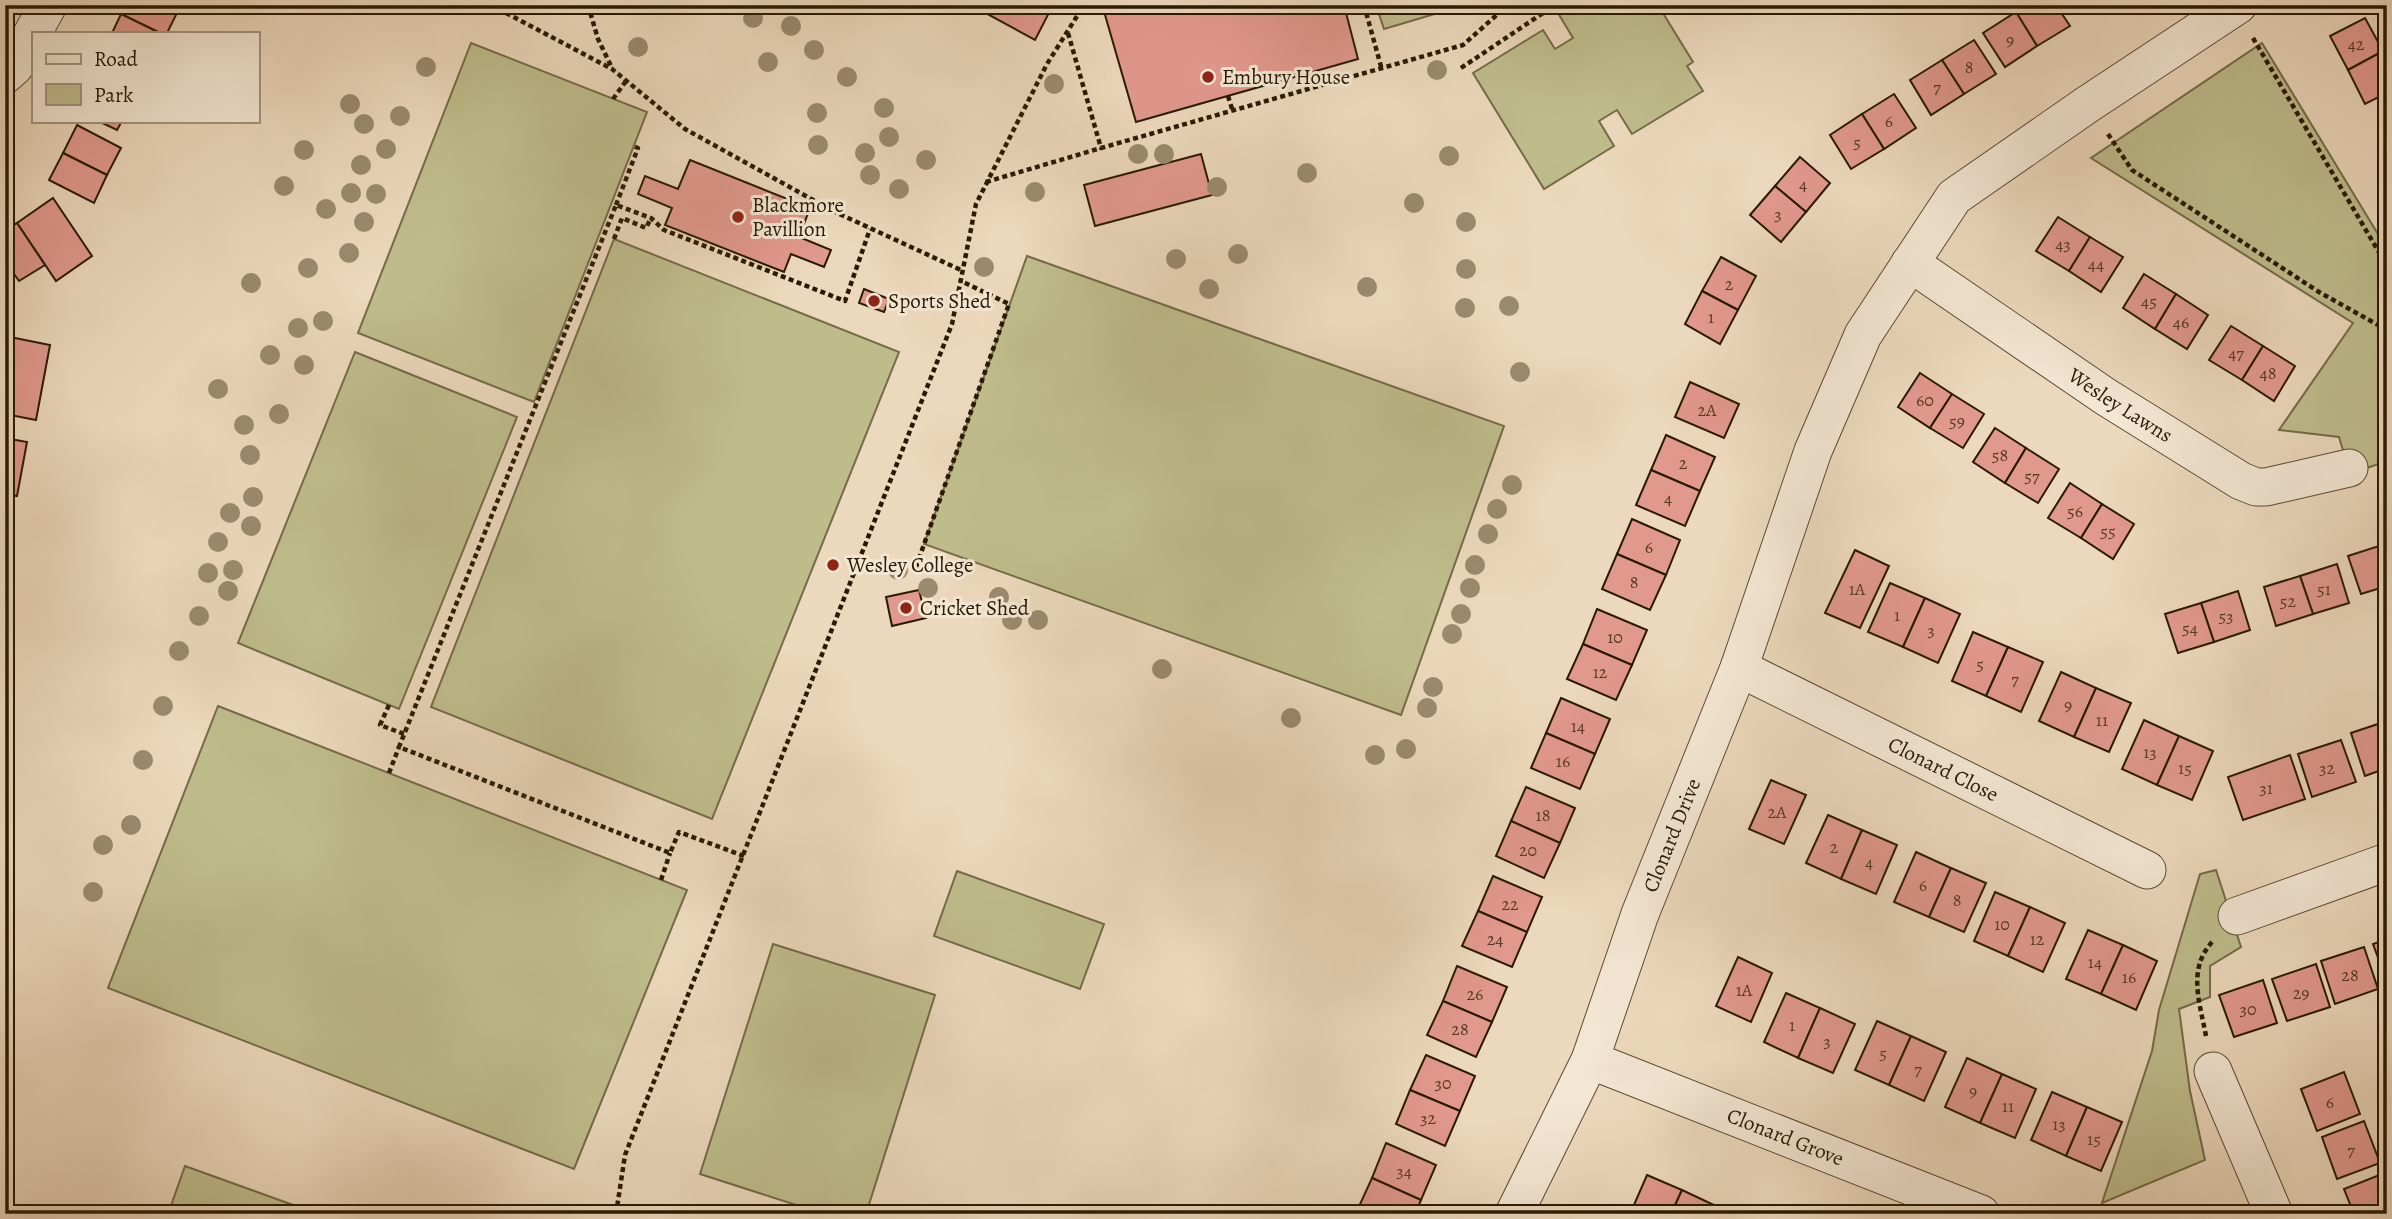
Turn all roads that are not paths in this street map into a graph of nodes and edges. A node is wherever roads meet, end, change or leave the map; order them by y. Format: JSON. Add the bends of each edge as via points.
{"nodes":[{"id":1,"x":48,"y":5,"type":"edge"},
{"id":2,"x":2237,"y":6,"type":"edge"},
{"id":3,"x":33,"y":32,"type":"edge"},
{"id":4,"x":32,"y":34,"type":"edge"},
{"id":5,"x":5,"y":75,"type":"edge"},
{"id":6,"x":1910,"y":263,"type":"junction"},
{"id":7,"x":2348,"y":468,"type":"dead end"},
{"id":8,"x":1739,"y":668,"type":"junction"},
{"id":9,"x":2387,"y":862,"type":"edge"},
{"id":10,"x":2147,"y":870,"type":"dead end"},
{"id":11,"x":2237,"y":916,"type":"road end"},
{"id":12,"x":1590,"y":1060,"type":"junction"},
{"id":13,"x":2213,"y":1071,"type":"road end"},
{"id":14,"x":1514,"y":1214,"type":"edge"},
{"id":15,"x":1981,"y":1214,"type":"edge"},
{"id":16,"x":2274,"y":1214,"type":"edge"}],
"edges":[{"from":1,"to":3,"type":"street"},
{"from":2,"to":6,"type":"street","via":[[1954,197]]},
{"from":4,"to":5,"type":"street"},
{"from":6,"to":7,"type":"street","name":"Wesley Lawns","via":[[2106,397],[2241,481],[2266,487]]},
{"from":6,"to":8,"type":"street","name":"Clonard Drive","via":[[1863,335],[1813,451]]},
{"from":8,"to":10,"type":"street","name":"Clonard Close"},
{"from":8,"to":12,"type":"street","name":"Clonard Drive","via":[[1640,914]]},
{"from":9,"to":11,"type":"street"},
{"from":12,"to":14,"type":"street","name":"Clonard Drive"},
{"from":12,"to":15,"type":"street","name":"Clonard Grove"},
{"from":13,"to":16,"type":"street"}]}
